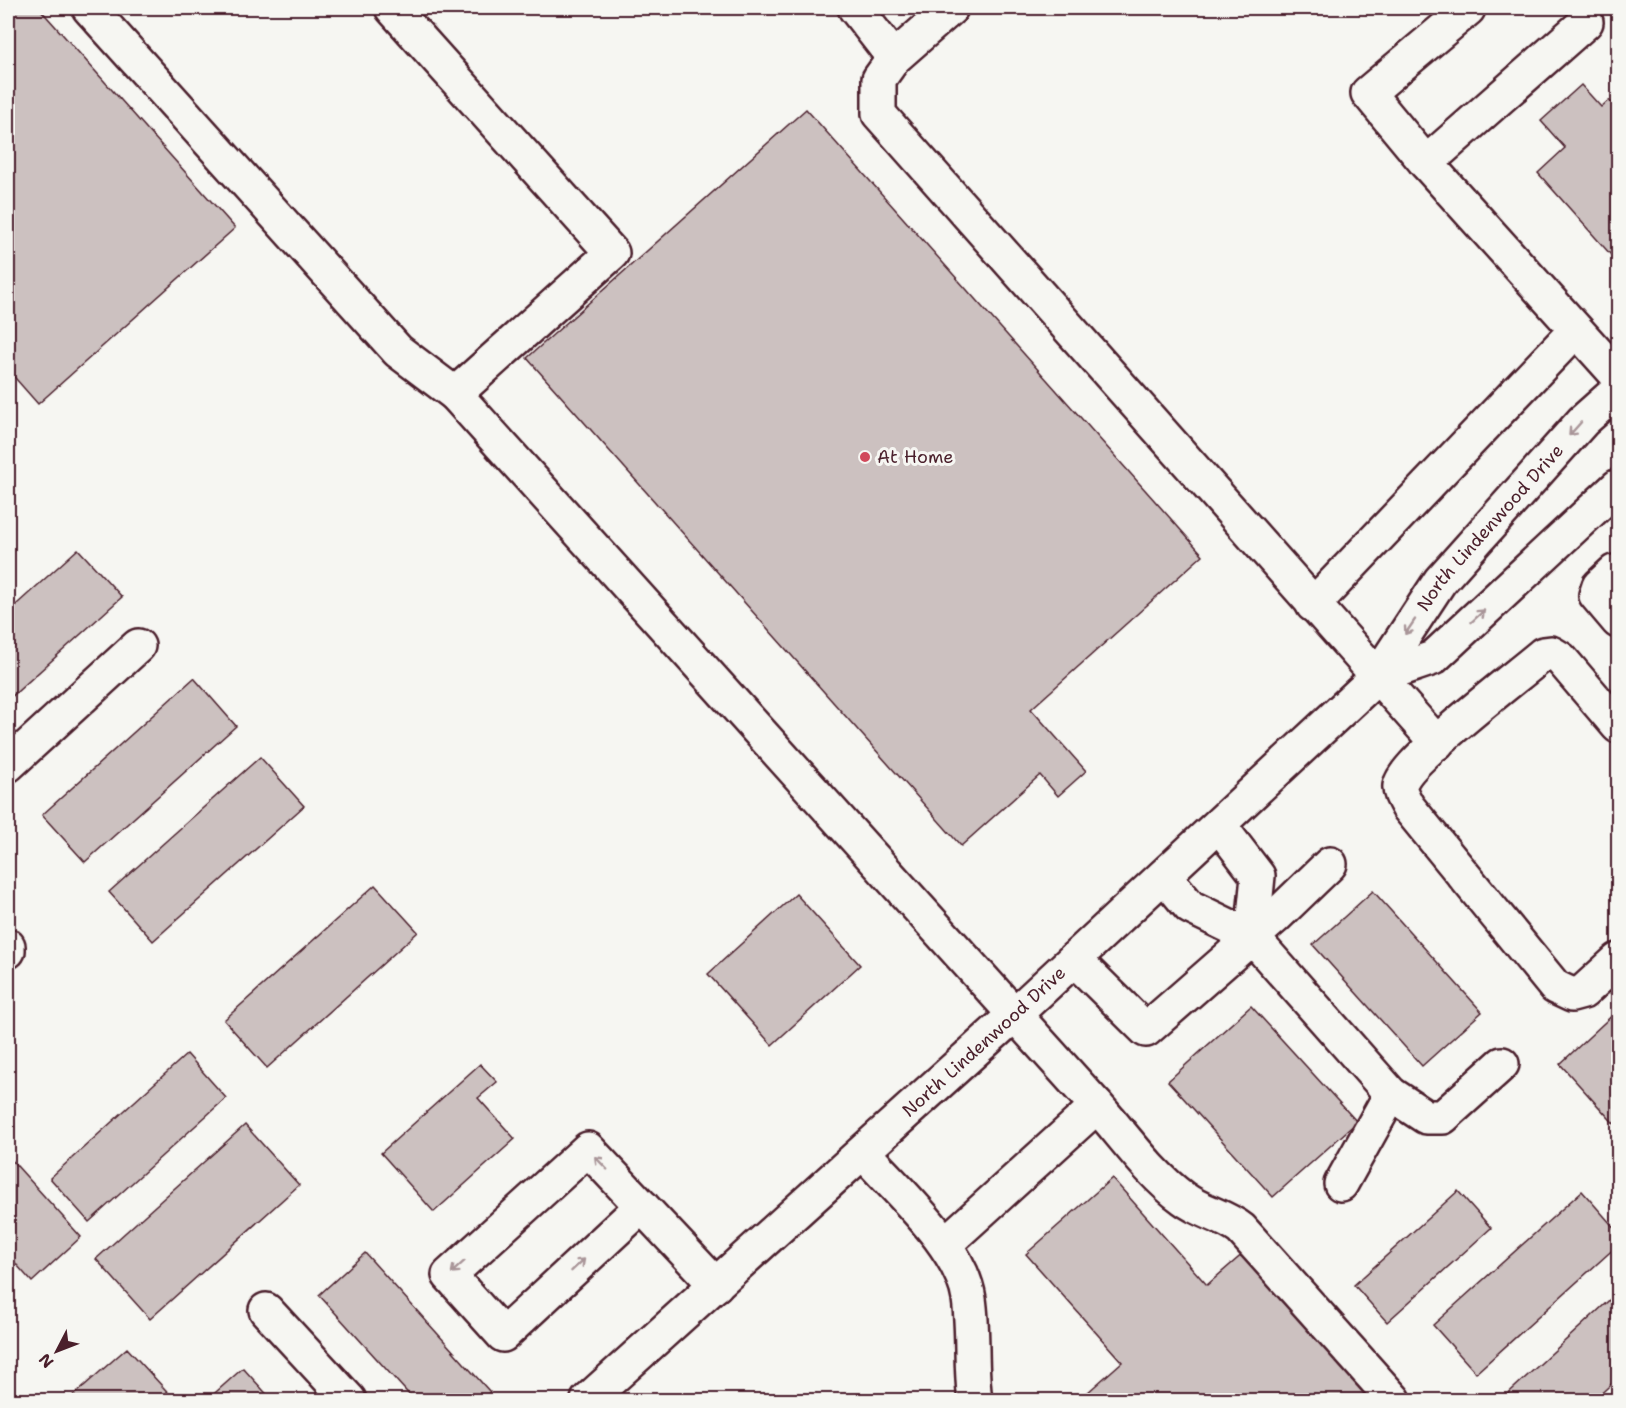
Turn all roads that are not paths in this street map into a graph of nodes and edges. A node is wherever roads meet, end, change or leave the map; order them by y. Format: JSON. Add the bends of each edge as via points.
{"nodes":[{"id":1,"x":89,"y":8,"type":"edge"},
{"id":2,"x":855,"y":8,"type":"edge"},
{"id":3,"x":951,"y":8,"type":"edge"},
{"id":4,"x":1468,"y":8,"type":"edge"},
{"id":5,"x":399,"y":10,"type":"edge"},
{"id":6,"x":1586,"y":22,"type":"dead end"},
{"id":7,"x":894,"y":58,"type":"junction"},
{"id":8,"x":1426,"y":163,"type":"junction"},
{"id":9,"x":1575,"y":331,"type":"junction"},
{"id":10,"x":1618,"y":376,"type":"edge"},
{"id":11,"x":1618,"y":390,"type":"edge"},
{"id":12,"x":455,"y":394,"type":"junction"},
{"id":13,"x":1618,"y":486,"type":"edge"},
{"id":14,"x":1618,"y":572,"type":"edge"},
{"id":15,"x":1313,"y":605,"type":"junction"},
{"id":16,"x":1618,"y":621,"type":"edge"},
{"id":17,"x":138,"y":646,"type":"dead end"},
{"id":18,"x":1377,"y":677,"type":"junction"},
{"id":19,"x":1618,"y":726,"type":"edge"},
{"id":20,"x":1437,"y":743,"type":"junction"},
{"id":21,"x":8,"y":765,"type":"edge"},
{"id":22,"x":1219,"y":825,"type":"junction"},
{"id":23,"x":1330,"y":864,"type":"dead end"},
{"id":24,"x":1164,"y":876,"type":"junction"},
{"id":25,"x":1252,"y":937,"type":"junction"},
{"id":26,"x":8,"y":946,"type":"edge"},
{"id":27,"x":8,"y":951,"type":"edge"},
{"id":28,"x":1074,"y":959,"type":"junction"},
{"id":29,"x":1618,"y":960,"type":"edge"},
{"id":30,"x":1014,"y":1015,"type":"junction"},
{"id":31,"x":1502,"y":1064,"type":"dead end"},
{"id":32,"x":1391,"y":1094,"type":"junction"},
{"id":33,"x":1096,"y":1106,"type":"junction"},
{"id":34,"x":863,"y":1152,"type":"junction"},
{"id":35,"x":1341,"y":1184,"type":"dead end"},
{"id":36,"x":642,"y":1206,"type":"junction"},
{"id":37,"x":945,"y":1244,"type":"junction"},
{"id":38,"x":716,"y":1285,"type":"junction"},
{"id":39,"x":267,"y":1310,"type":"dead end"},
{"id":40,"x":349,"y":1401,"type":"edge"},
{"id":41,"x":588,"y":1401,"type":"edge"},
{"id":42,"x":975,"y":1401,"type":"edge"},
{"id":43,"x":1394,"y":1401,"type":"edge"}],
"edges":[{"from":1,"to":12,"type":"street","via":[[398,351]]},
{"from":2,"to":7,"type":"street"},
{"from":3,"to":7,"type":"street"},
{"from":4,"to":8,"type":"street","via":[[1368,93]]},
{"from":5,"to":12,"type":"street","via":[[612,253]]},
{"from":6,"to":8,"type":"street"},
{"from":7,"to":15,"type":"street","via":[[879,79],[879,114]]},
{"from":8,"to":9,"type":"street"},
{"from":9,"to":10,"type":"street"},
{"from":9,"to":15,"type":"street"},
{"from":11,"to":18,"type":"street","name":"North Lindenwood Drive","one_way":true,"via":[[1583,421],[1440,581]]},
{"from":12,"to":30,"type":"street"},
{"from":18,"to":13,"type":"street","name":"North Lindenwood Drive","one_way":true,"via":[[1433,658]]},
{"from":14,"to":16,"type":"street","via":[[1599,586],[1596,595]]},
{"from":15,"to":18,"type":"street"},
{"from":17,"to":21,"type":"street"},
{"from":18,"to":20,"type":"street"},
{"from":18,"to":22,"type":"street","name":"North Lindenwood Drive"},
{"from":19,"to":20,"type":"street","via":[[1562,659],[1551,653],[1544,654]]},
{"from":20,"to":29,"type":"street","via":[[1417,760],[1399,789],[1408,807],[1555,987],[1572,995],[1583,992]]},
{"from":22,"to":24,"type":"street","name":"North Lindenwood Drive"},
{"from":22,"to":25,"type":"street","via":[[1258,876]]},
{"from":23,"to":25,"type":"street"},
{"from":24,"to":25,"type":"street","via":[[1190,907]]},
{"from":24,"to":28,"type":"street","name":"North Lindenwood Drive"},
{"from":25,"to":28,"type":"street","via":[[1146,1030]]},
{"from":25,"to":32,"type":"street"},
{"from":26,"to":27,"type":"street"},
{"from":28,"to":30,"type":"street","name":"North Lindenwood Drive"},
{"from":30,"to":33,"type":"street"},
{"from":30,"to":34,"type":"street","name":"North Lindenwood Drive"},
{"from":31,"to":32,"type":"street","via":[[1443,1117],[1426,1117]]},
{"from":32,"to":35,"type":"street"},
{"from":33,"to":37,"type":"street"},
{"from":33,"to":43,"type":"street","via":[[1176,1192],[1241,1229]]},
{"from":34,"to":37,"type":"street"},
{"from":34,"to":38,"type":"street","name":"North Lindenwood Drive"},
{"from":36,"to":36,"type":"street","one_way":true,"via":[[588,1149],[449,1275],[503,1335]]},
{"from":36,"to":38,"type":"street"},
{"from":37,"to":42,"type":"street","via":[[960,1267],[969,1300]]},
{"from":38,"to":41,"type":"street","name":"North Lindenwood Drive"},
{"from":39,"to":40,"type":"street"}]}
